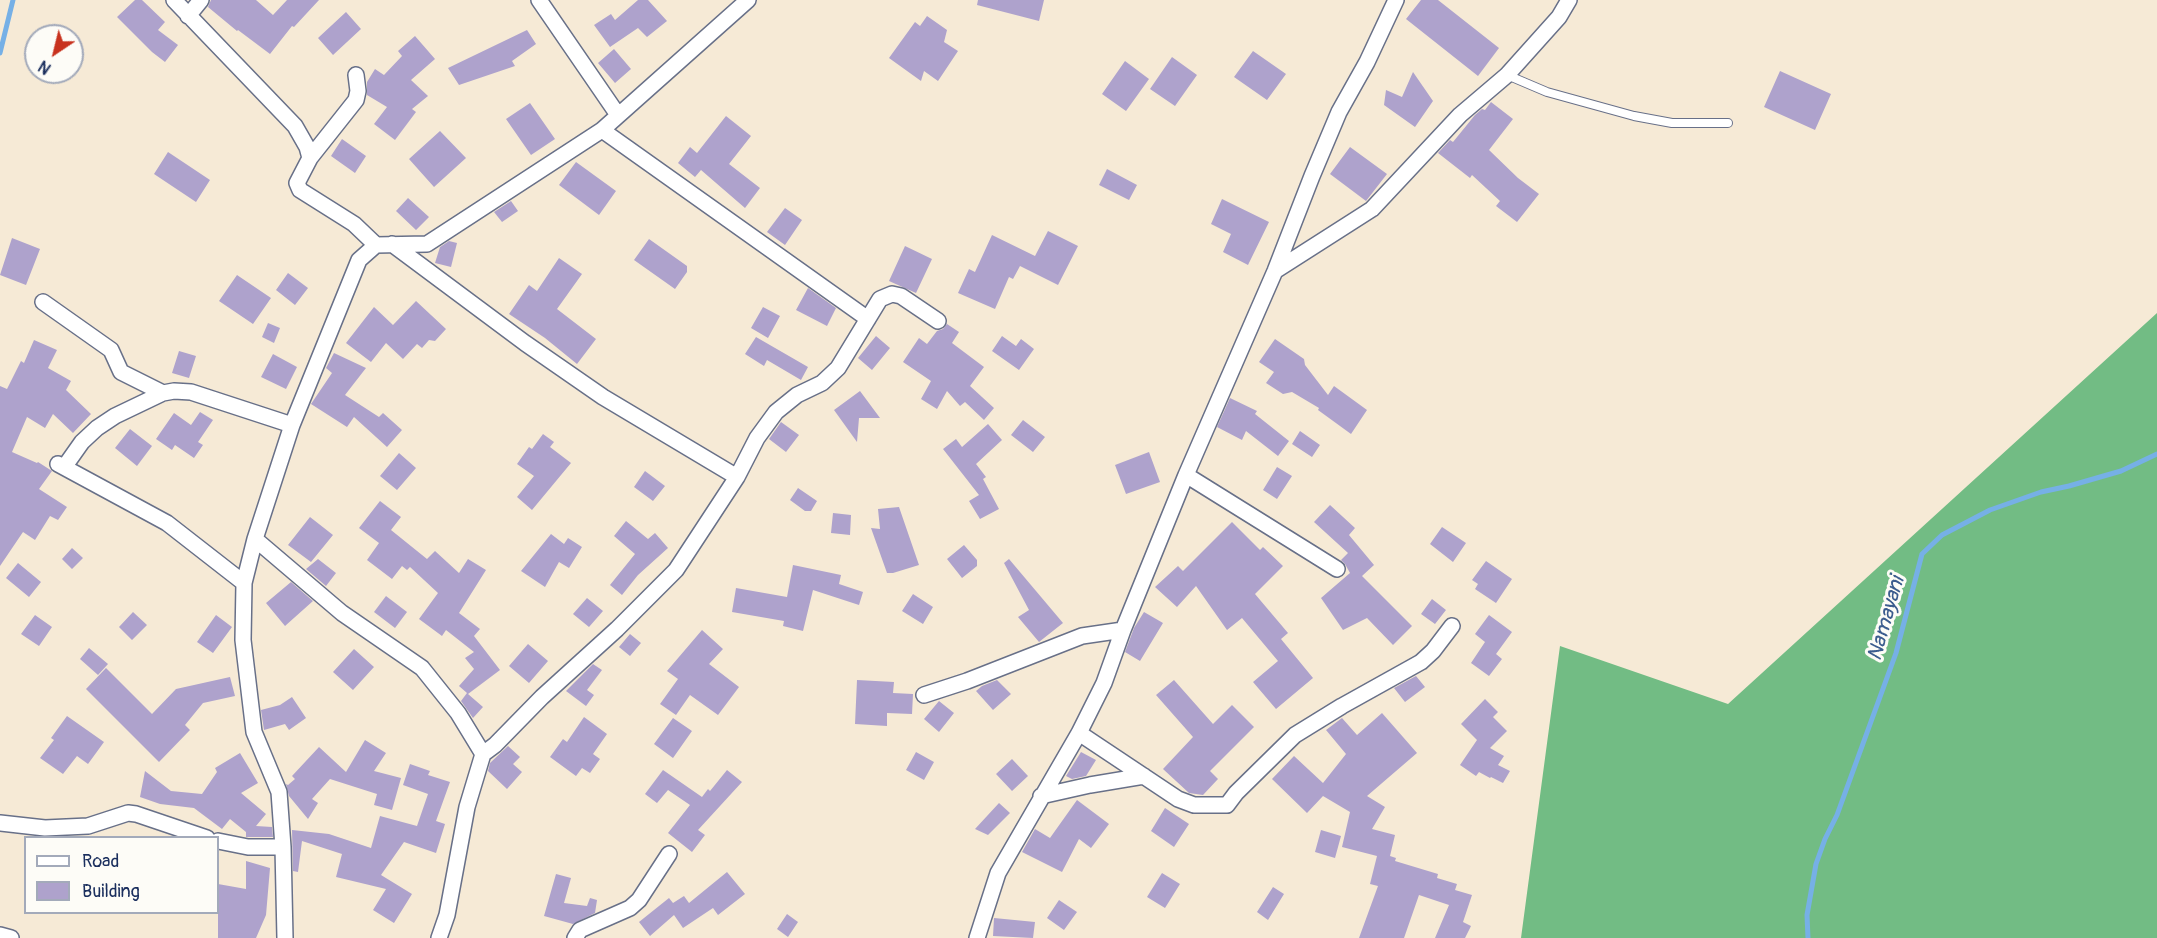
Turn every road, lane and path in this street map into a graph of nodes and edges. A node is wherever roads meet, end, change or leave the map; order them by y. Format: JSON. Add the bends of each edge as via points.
{"nodes":[{"id":1,"x":174,"y":0,"type":"edge"},
{"id":2,"x":201,"y":0,"type":"edge"},
{"id":3,"x":539,"y":0,"type":"edge"},
{"id":4,"x":1396,"y":0,"type":"edge"},
{"id":5,"x":1569,"y":0,"type":"edge"},
{"id":6,"x":745,"y":1,"type":"edge"},
{"id":7,"x":188,"y":16,"type":"junction"},
{"id":8,"x":356,"y":75,"type":"dead end"},
{"id":9,"x":1507,"y":75,"type":"junction"},
{"id":10,"x":618,"y":115,"type":"junction"},
{"id":11,"x":1728,"y":123,"type":"dead end"},
{"id":12,"x":602,"y":130,"type":"junction"},
{"id":13,"x":309,"y":158,"type":"junction"},
{"id":14,"x":384,"y":245,"type":"junction"},
{"id":15,"x":1275,"y":271,"type":"junction"},
{"id":16,"x":43,"y":302,"type":"dead end"},
{"id":17,"x":868,"y":319,"type":"junction"},
{"id":18,"x":938,"y":321,"type":"dead end"},
{"id":19,"x":164,"y":393,"type":"junction"},
{"id":20,"x":292,"y":425,"type":"junction"},
{"id":21,"x":1186,"y":475,"type":"junction"},
{"id":22,"x":737,"y":477,"type":"junction"},
{"id":23,"x":255,"y":538,"type":"junction"},
{"id":24,"x":1337,"y":569,"type":"dead end"},
{"id":25,"x":244,"y":583,"type":"junction"},
{"id":26,"x":1452,"y":626,"type":"dead end"},
{"id":27,"x":1123,"y":630,"type":"junction"},
{"id":28,"x":924,"y":695,"type":"dead end"},
{"id":29,"x":1079,"y":733,"type":"junction"},
{"id":30,"x":483,"y":754,"type":"junction"},
{"id":31,"x":1144,"y":776,"type":"junction"},
{"id":32,"x":1041,"y":796,"type":"junction"},
{"id":33,"x":0,"y":823,"type":"edge"},
{"id":34,"x":204,"y":836,"type":"edge"},
{"id":35,"x":219,"y":841,"type":"edge"},
{"id":36,"x":283,"y":847,"type":"junction"},
{"id":37,"x":669,"y":854,"type":"dead end"},
{"id":38,"x":0,"y":935,"type":"edge"},
{"id":39,"x":11,"y":938,"type":"edge"},
{"id":40,"x":285,"y":938,"type":"edge"},
{"id":41,"x":439,"y":938,"type":"edge"},
{"id":42,"x":575,"y":938,"type":"edge"},
{"id":43,"x":977,"y":938,"type":"edge"}],
"edges":[{"from":1,"to":7,"type":"street"},
{"from":2,"to":7,"type":"street"},
{"from":3,"to":10,"type":"street"},
{"from":4,"to":15,"type":"street","via":[[1339,112]]},
{"from":5,"to":9,"type":"street","via":[[1559,17]]},
{"from":6,"to":10,"type":"street"},
{"from":7,"to":13,"type":"street","via":[[295,126]]},
{"from":8,"to":13,"type":"street","via":[[356,100]]},
{"from":9,"to":11,"type":"lane","via":[[1547,92],[1634,116],[1672,123]]},
{"from":9,"to":15,"type":"street","via":[[1460,115],[1372,209]]},
{"from":10,"to":12,"type":"street"},
{"from":12,"to":14,"type":"street","via":[[427,244]]},
{"from":12,"to":17,"type":"street"},
{"from":13,"to":14,"type":"street","via":[[297,183],[300,190]]},
{"from":14,"to":20,"type":"street","via":[[359,260]]},
{"from":14,"to":22,"type":"street","via":[[603,397]]},
{"from":15,"to":21,"type":"street"},
{"from":16,"to":19,"type":"street","via":[[111,350],[121,372]]},
{"from":17,"to":18,"type":"street","via":[[880,299],[892,294]]},
{"from":17,"to":22,"type":"street","via":[[838,368],[776,412]]},
{"from":19,"to":20,"type":"street","via":[[191,393]]},
{"from":19,"to":25,"type":"street","via":[[97,428],[61,465],[167,523]]},
{"from":20,"to":23,"type":"street"},
{"from":21,"to":24,"type":"street"},
{"from":21,"to":27,"type":"street"},
{"from":22,"to":30,"type":"street","via":[[676,570]]},
{"from":23,"to":25,"type":"street"},
{"from":23,"to":30,"type":"street","via":[[342,613],[422,668],[458,713]]},
{"from":25,"to":36,"type":"street","via":[[243,640],[254,732],[279,792]]},
{"from":26,"to":31,"type":"street","via":[[1421,662],[1295,735],[1227,805],[1194,805]]},
{"from":27,"to":28,"type":"street","via":[[1082,636]]},
{"from":27,"to":29,"type":"street"},
{"from":29,"to":31,"type":"street"},
{"from":29,"to":32,"type":"street"},
{"from":30,"to":41,"type":"street","via":[[467,807],[452,892]]},
{"from":31,"to":32,"type":"street"},
{"from":32,"to":43,"type":"street","via":[[998,873]]},
{"from":33,"to":34,"type":"street","via":[[45,828],[88,826],[128,813]]},
{"from":35,"to":36,"type":"street","via":[[248,847]]},
{"from":36,"to":40,"type":"street"},
{"from":37,"to":42,"type":"street","via":[[639,900],[618,915],[580,930]]},
{"from":38,"to":39,"type":"street"}]}
